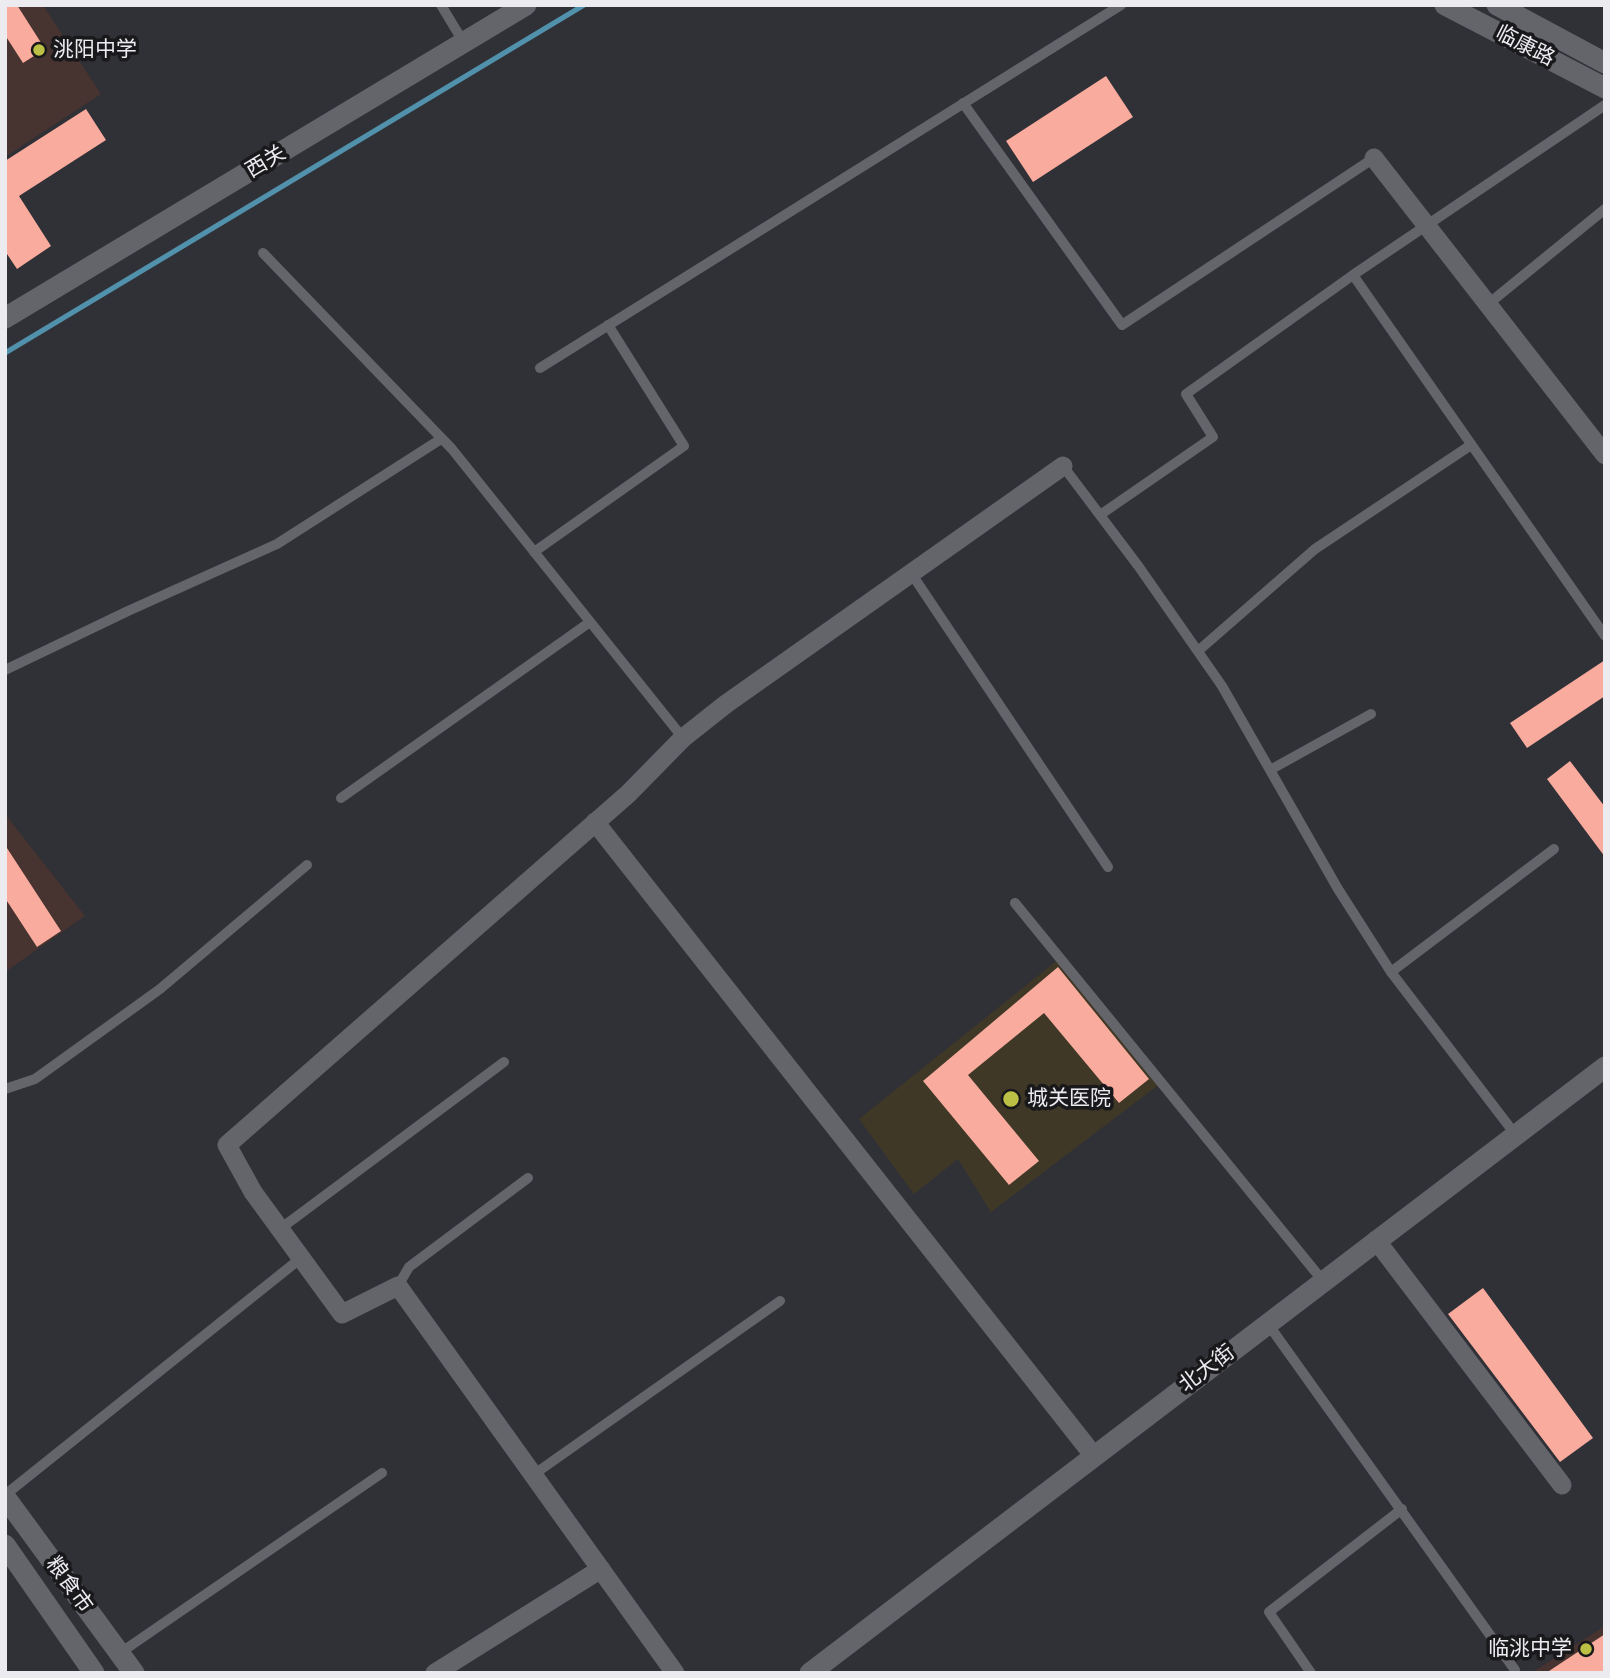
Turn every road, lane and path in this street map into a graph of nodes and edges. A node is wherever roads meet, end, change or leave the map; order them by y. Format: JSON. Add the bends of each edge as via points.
{"nodes":[{"id":1,"x":441,"y":5,"type":"edge"},
{"id":2,"x":526,"y":5,"type":"edge"},
{"id":3,"x":1121,"y":5,"type":"edge"},
{"id":4,"x":1445,"y":5,"type":"edge"},
{"id":5,"x":1497,"y":5,"type":"edge"},
{"id":6,"x":464,"y":43,"type":"junction"},
{"id":7,"x":1605,"y":63,"type":"edge"},
{"id":8,"x":1605,"y":88,"type":"edge"},
{"id":9,"x":963,"y":103,"type":"junction"},
{"id":10,"x":1605,"y":105,"type":"edge"},
{"id":11,"x":1374,"y":158,"type":"joint"},
{"id":12,"x":1605,"y":209,"type":"edge"},
{"id":13,"x":1427,"y":227,"type":"junction"},
{"id":14,"x":263,"y":253,"type":"dead end"},
{"id":15,"x":1353,"y":275,"type":"junction"},
{"id":16,"x":1486,"y":305,"type":"junction"},
{"id":17,"x":5,"y":318,"type":"edge"},
{"id":18,"x":608,"y":325,"type":"junction"},
{"id":19,"x":540,"y":368,"type":"dead end"},
{"id":20,"x":442,"y":439,"type":"junction"},
{"id":21,"x":1471,"y":445,"type":"junction"},
{"id":22,"x":1605,"y":455,"type":"edge"},
{"id":23,"x":1063,"y":467,"type":"joint"},
{"id":24,"x":1100,"y":515,"type":"junction"},
{"id":25,"x":534,"y":552,"type":"junction"},
{"id":26,"x":911,"y":573,"type":"junction"},
{"id":27,"x":590,"y":622,"type":"junction"},
{"id":28,"x":1605,"y":636,"type":"edge"},
{"id":29,"x":1198,"y":651,"type":"junction"},
{"id":30,"x":5,"y":670,"type":"edge"},
{"id":31,"x":1371,"y":714,"type":"dead end"},
{"id":32,"x":683,"y":738,"type":"junction"},
{"id":33,"x":1270,"y":770,"type":"junction"},
{"id":34,"x":341,"y":798,"type":"dead end"},
{"id":35,"x":595,"y":822,"type":"junction"},
{"id":36,"x":1554,"y":849,"type":"dead end"},
{"id":37,"x":307,"y":864,"type":"dead end"},
{"id":38,"x":1108,"y":867,"type":"dead end"},
{"id":39,"x":1015,"y":903,"type":"dead end"},
{"id":40,"x":1391,"y":972,"type":"junction"},
{"id":41,"x":504,"y":1062,"type":"dead end"},
{"id":42,"x":1605,"y":1067,"type":"edge"},
{"id":43,"x":5,"y":1089,"type":"edge"},
{"id":44,"x":1515,"y":1134,"type":"junction"},
{"id":45,"x":528,"y":1178,"type":"dead end"},
{"id":46,"x":280,"y":1229,"type":"junction"},
{"id":47,"x":1376,"y":1240,"type":"junction"},
{"id":48,"x":301,"y":1258,"type":"junction"},
{"id":49,"x":1323,"y":1281,"type":"junction"},
{"id":50,"x":398,"y":1286,"type":"junction"},
{"id":51,"x":780,"y":1301,"type":"dead end"},
{"id":52,"x":1267,"y":1324,"type":"junction"},
{"id":53,"x":1094,"y":1455,"type":"junction"},
{"id":54,"x":382,"y":1473,"type":"dead end"},
{"id":55,"x":533,"y":1475,"type":"junction"},
{"id":56,"x":1562,"y":1485,"type":"dead end"},
{"id":57,"x":5,"y":1496,"type":"edge"},
{"id":58,"x":1402,"y":1509,"type":"junction"},
{"id":59,"x":5,"y":1545,"type":"edge"},
{"id":60,"x":601,"y":1569,"type":"junction"},
{"id":61,"x":120,"y":1654,"type":"junction"},
{"id":62,"x":1515,"y":1670,"type":"dead end"},
{"id":63,"x":94,"y":1673,"type":"edge"},
{"id":64,"x":134,"y":1673,"type":"edge"},
{"id":65,"x":435,"y":1673,"type":"edge"},
{"id":66,"x":675,"y":1673,"type":"edge"},
{"id":67,"x":810,"y":1673,"type":"edge"},
{"id":68,"x":1311,"y":1673,"type":"edge"}],
"edges":[{"from":1,"to":6,"type":"lane"},
{"from":2,"to":6,"type":"main road","name":"西关"},
{"from":3,"to":9,"type":"lane"},
{"from":4,"to":8,"type":"main road","name":"临康路"},
{"from":5,"to":7,"type":"main road","name":"临康路"},
{"from":6,"to":17,"type":"main road","name":"西关"},
{"from":9,"to":11,"type":"lane","via":[[1122,325]]},
{"from":9,"to":18,"type":"lane"},
{"from":10,"to":13,"type":"lane"},
{"from":11,"to":13,"type":"street"},
{"from":12,"to":16,"type":"lane"},
{"from":13,"to":15,"type":"lane"},
{"from":13,"to":16,"type":"street"},
{"from":14,"to":20,"type":"lane"},
{"from":15,"to":21,"type":"lane"},
{"from":15,"to":24,"type":"lane","via":[[1186,394],[1213,437]]},
{"from":16,"to":22,"type":"street"},
{"from":18,"to":19,"type":"lane"},
{"from":18,"to":25,"type":"lane","via":[[684,446]]},
{"from":20,"to":25,"type":"lane"},
{"from":20,"to":30,"type":"lane","via":[[277,544]]},
{"from":21,"to":28,"type":"lane"},
{"from":21,"to":29,"type":"lane","via":[[1315,549]]},
{"from":23,"to":24,"type":"lane"},
{"from":23,"to":26,"type":"street"},
{"from":24,"to":29,"type":"lane"},
{"from":25,"to":27,"type":"lane"},
{"from":26,"to":32,"type":"street"},
{"from":26,"to":38,"type":"lane"},
{"from":27,"to":32,"type":"lane"},
{"from":27,"to":34,"type":"lane"},
{"from":29,"to":33,"type":"lane"},
{"from":31,"to":33,"type":"lane"},
{"from":32,"to":35,"type":"street"},
{"from":33,"to":40,"type":"lane"},
{"from":35,"to":46,"type":"street","via":[[227,1145]]},
{"from":35,"to":53,"type":"street"},
{"from":36,"to":40,"type":"lane"},
{"from":37,"to":43,"type":"lane","via":[[160,989],[35,1079]]},
{"from":39,"to":49,"type":"lane"},
{"from":40,"to":44,"type":"lane"},
{"from":41,"to":46,"type":"lane"},
{"from":42,"to":44,"type":"main road","name":"北大街"},
{"from":44,"to":47,"type":"main road","name":"北大街"},
{"from":45,"to":50,"type":"lane","via":[[409,1267]]},
{"from":46,"to":48,"type":"street"},
{"from":47,"to":49,"type":"main road","name":"北大街"},
{"from":47,"to":56,"type":"street"},
{"from":48,"to":50,"type":"street","via":[[342,1314]]},
{"from":48,"to":57,"type":"lane"},
{"from":49,"to":52,"type":"main road","name":"北大街"},
{"from":50,"to":55,"type":"street"},
{"from":51,"to":55,"type":"lane"},
{"from":52,"to":53,"type":"main road","name":"北大街"},
{"from":52,"to":58,"type":"lane"},
{"from":53,"to":67,"type":"main road","name":"北大街"},
{"from":54,"to":61,"type":"lane"},
{"from":55,"to":60,"type":"street"},
{"from":57,"to":61,"type":"main road","name":"粮食市"},
{"from":58,"to":62,"type":"lane"},
{"from":58,"to":68,"type":"lane","via":[[1269,1612]]},
{"from":59,"to":63,"type":"main road","name":"粮食市"},
{"from":60,"to":65,"type":"street"},
{"from":60,"to":66,"type":"street"},
{"from":61,"to":64,"type":"main road","name":"粮食市"}]}
